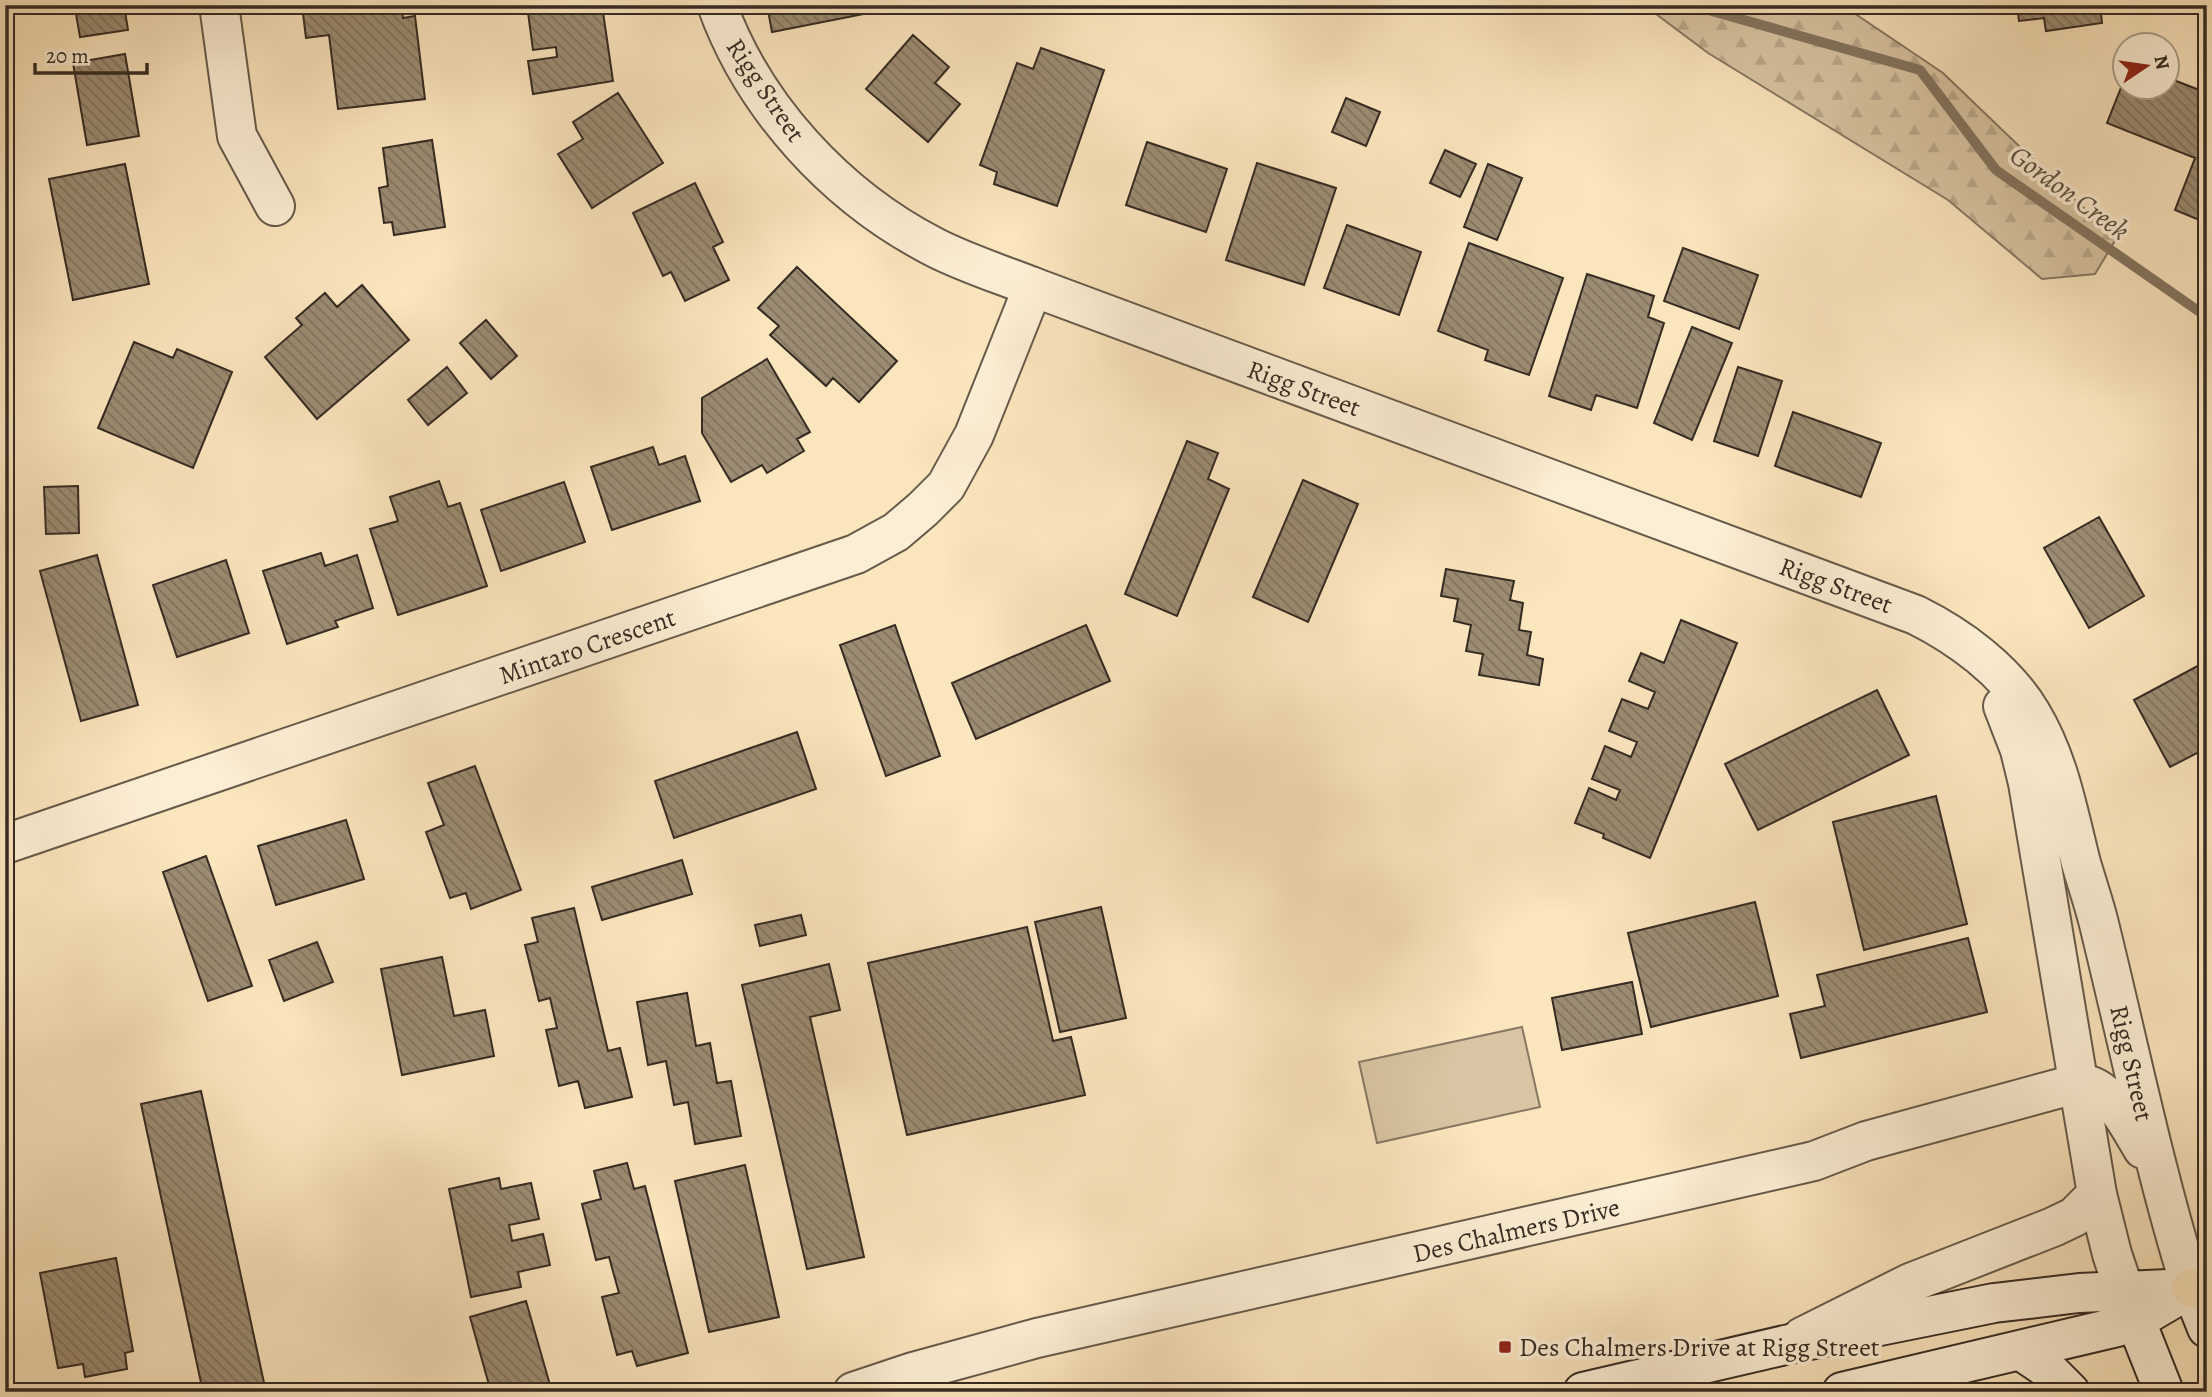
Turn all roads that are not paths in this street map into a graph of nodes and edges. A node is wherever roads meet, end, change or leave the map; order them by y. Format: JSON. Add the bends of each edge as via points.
{"nodes":[{"id":1,"x":219,"y":5,"type":"edge"},
{"id":2,"x":717,"y":5,"type":"edge"},
{"id":3,"x":275,"y":206,"type":"dead end"},
{"id":4,"x":1033,"y":287,"type":"junction"},
{"id":5,"x":2057,"y":841,"type":"junction"},
{"id":6,"x":5,"y":844,"type":"edge"},
{"id":7,"x":2079,"y":1083,"type":"junction"},
{"id":8,"x":2157,"y":1170,"type":"junction"},
{"id":9,"x":2097,"y":1194,"type":"junction"},
{"id":10,"x":2199,"y":1289,"type":"edge"},
{"id":11,"x":2130,"y":1305,"type":"junction"},
{"id":12,"x":2207,"y":1328,"type":"edge"},
{"id":13,"x":1785,"y":1345,"type":"junction"},
{"id":14,"x":2020,"y":1350,"type":"junction"},
{"id":15,"x":952,"y":1377,"type":"edge"},
{"id":16,"x":853,"y":1392,"type":"edge"},
{"id":17,"x":1583,"y":1392,"type":"edge"},
{"id":18,"x":1842,"y":1392,"type":"edge"},
{"id":19,"x":2070,"y":1392,"type":"edge"},
{"id":20,"x":2164,"y":1392,"type":"edge"}],
"edges":[{"from":1,"to":3,"type":"street","via":[[237,136]]},
{"from":2,"to":4,"type":"street","name":"Rigg Street","via":[[755,82],[789,131],[826,170],[874,210],[934,247]]},
{"from":4,"to":5,"type":"street","name":"Rigg Street","via":[[1916,615],[1943,629],[2015,690],[2036,721],[2059,776]]},
{"from":4,"to":6,"type":"street","name":"Mintaro Crescent","via":[[974,435],[946,486],[896,532],[856,554]]},
{"from":5,"to":7,"type":"street","name":"Rigg Street"},
{"from":5,"to":8,"type":"street","name":"Rigg Street","via":[[2098,920]]},
{"from":7,"to":8,"type":"street","via":[[2106,1095]]},
{"from":7,"to":9,"type":"street","name":"Rigg Street"},
{"from":7,"to":15,"type":"street","name":"Des Chalmers Drive","via":[[1866,1141],[1814,1161],[1037,1338]]},
{"from":8,"to":10,"type":"street","name":"Rigg Street"},
{"from":9,"to":11,"type":"street","name":"Rigg Street"},
{"from":9,"to":13,"type":"street","via":[[2074,1217],[1910,1283]]},
{"from":10,"to":11,"type":"street"},
{"from":10,"to":12,"type":"street","name":"Rigg Street"},
{"from":11,"to":13,"type":"street","via":[[2035,1297]]},
{"from":11,"to":14,"type":"street","via":[[2090,1334]]},
{"from":11,"to":20,"type":"street","name":"Rigg Street"},
{"from":13,"to":17,"type":"street"},
{"from":14,"to":18,"type":"street"},
{"from":14,"to":19,"type":"street"},
{"from":15,"to":16,"type":"street","name":"Des Chalmers Drive"}]}
